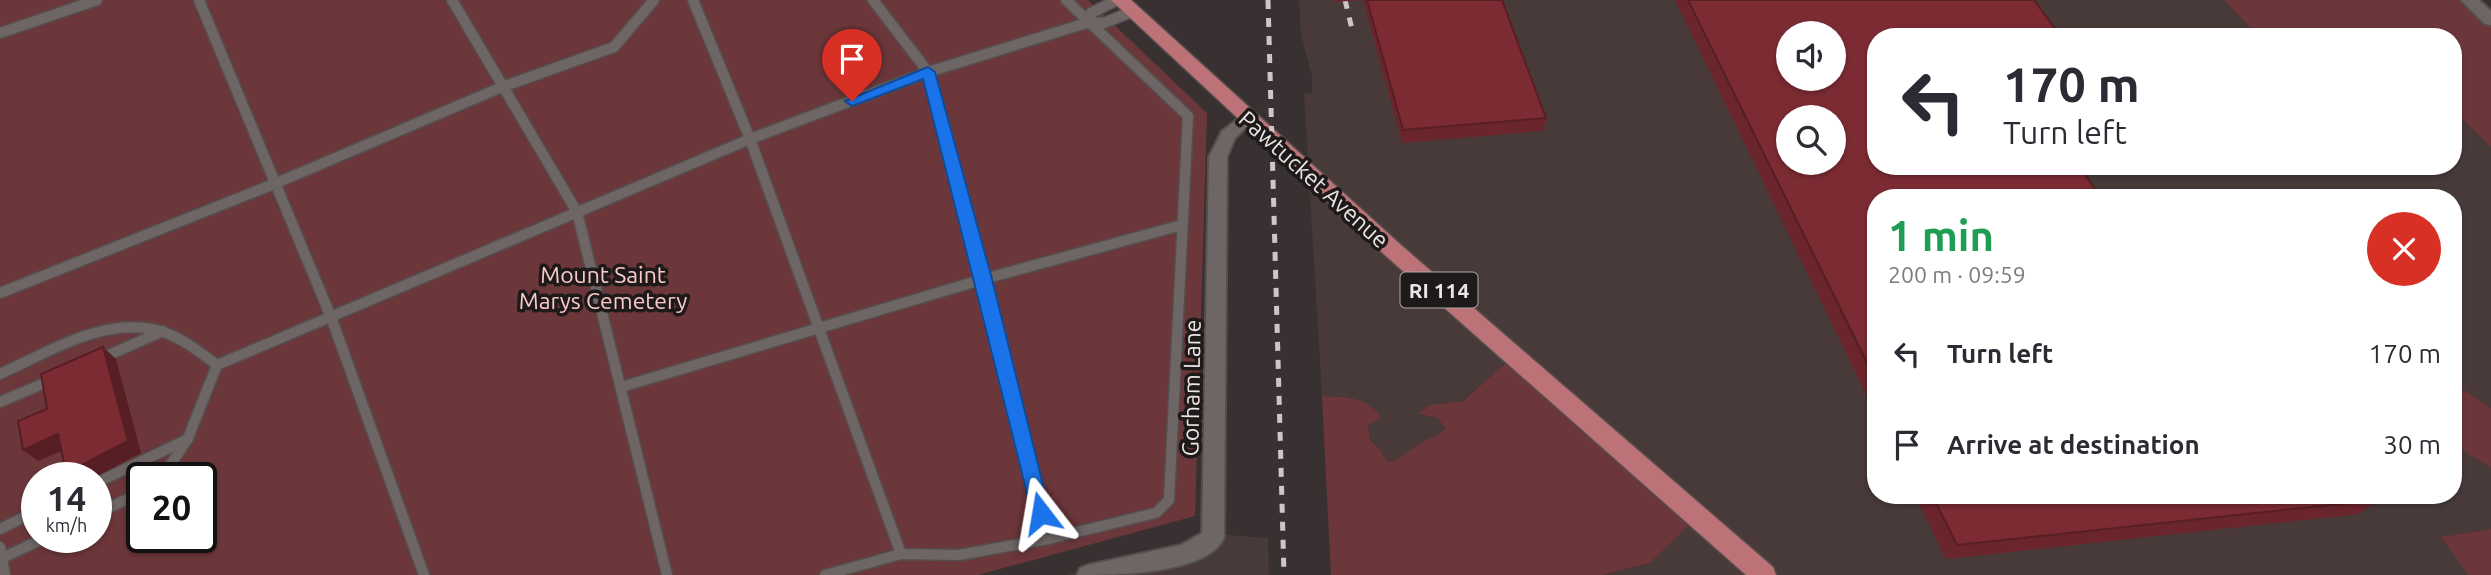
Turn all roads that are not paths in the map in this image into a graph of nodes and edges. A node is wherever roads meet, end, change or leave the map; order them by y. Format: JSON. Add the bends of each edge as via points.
{"nodes":[{"id":1,"x":97,"y":0,"type":"edge"},
{"id":2,"x":199,"y":0,"type":"edge"},
{"id":3,"x":452,"y":0,"type":"edge"},
{"id":4,"x":654,"y":0,"type":"edge"},
{"id":5,"x":693,"y":0,"type":"edge"},
{"id":6,"x":873,"y":0,"type":"edge"},
{"id":7,"x":1066,"y":0,"type":"edge"},
{"id":8,"x":2469,"y":0,"type":"edge"},
{"id":9,"x":1123,"y":4,"type":"edge"},
{"id":10,"x":2491,"y":20,"type":"edge"},
{"id":11,"x":1090,"y":22,"type":"junction"},
{"id":12,"x":0,"y":33,"type":"edge"},
{"id":13,"x":928,"y":72,"type":"junction"},
{"id":14,"x":502,"y":87,"type":"junction"},
{"id":15,"x":1247,"y":118,"type":"junction"},
{"id":16,"x":750,"y":139,"type":"junction"},
{"id":17,"x":274,"y":184,"type":"junction"},
{"id":18,"x":577,"y":212,"type":"junction"},
{"id":19,"x":1182,"y":225,"type":"junction"},
{"id":20,"x":984,"y":279,"type":"junction"},
{"id":21,"x":0,"y":293,"type":"edge"},
{"id":22,"x":331,"y":317,"type":"junction"},
{"id":23,"x":818,"y":327,"type":"junction"},
{"id":24,"x":163,"y":331,"type":"junction"},
{"id":25,"x":88,"y":364,"type":"edge"},
{"id":26,"x":217,"y":365,"type":"junction"},
{"id":27,"x":0,"y":374,"type":"edge"},
{"id":28,"x":63,"y":375,"type":"edge"},
{"id":29,"x":621,"y":387,"type":"junction"},
{"id":30,"x":0,"y":402,"type":"edge"},
{"id":31,"x":188,"y":439,"type":"junction"},
{"id":32,"x":176,"y":462,"type":"edge"},
{"id":33,"x":112,"y":475,"type":"edge"},
{"id":34,"x":21,"y":519,"type":"edge"},
{"id":35,"x":0,"y":529,"type":"edge"},
{"id":36,"x":1048,"y":540,"type":"junction"},
{"id":37,"x":21,"y":545,"type":"edge"},
{"id":38,"x":1,"y":552,"type":"edge"},
{"id":39,"x":901,"y":554,"type":"junction"},
{"id":40,"x":5,"y":575,"type":"edge"},
{"id":41,"x":424,"y":575,"type":"edge"},
{"id":42,"x":667,"y":575,"type":"edge"},
{"id":43,"x":825,"y":575,"type":"edge"},
{"id":44,"x":1088,"y":575,"type":"edge"},
{"id":45,"x":1764,"y":575,"type":"edge"}],
"edges":[{"from":1,"to":12,"type":"lane"},
{"from":2,"to":17,"type":"lane"},
{"from":3,"to":14,"type":"lane"},
{"from":4,"to":14,"type":"lane","via":[[614,47]]},
{"from":5,"to":16,"type":"lane"},
{"from":6,"to":13,"type":"lane"},
{"from":7,"to":11,"type":"lane"},
{"from":8,"to":10,"type":"street"},
{"from":9,"to":11,"type":"lane","via":[[1104,23]]},
{"from":9,"to":11,"type":"lane","via":[[1091,13]]},
{"from":9,"to":15,"type":"main road","name":"Pawtucket Avenue","number":"RI 114"},
{"from":11,"to":13,"type":"lane"},
{"from":11,"to":19,"type":"lane","via":[[1188,116]]},
{"from":13,"to":16,"type":"lane"},
{"from":13,"to":20,"type":"lane"},
{"from":14,"to":17,"type":"lane"},
{"from":14,"to":18,"type":"lane"},
{"from":15,"to":44,"type":"street","name":"Gorham Lane","via":[[1228,135],[1219,157],[1213,538],[1185,554]]},
{"from":15,"to":45,"type":"main road","name":"Pawtucket Avenue","number":"RI 114"},
{"from":16,"to":18,"type":"lane"},
{"from":16,"to":23,"type":"lane"},
{"from":17,"to":21,"type":"lane"},
{"from":17,"to":22,"type":"lane"},
{"from":18,"to":22,"type":"lane"},
{"from":18,"to":29,"type":"lane"},
{"from":19,"to":20,"type":"lane"},
{"from":19,"to":36,"type":"lane","via":[[1169,500],[1156,513]]},
{"from":20,"to":23,"type":"lane"},
{"from":20,"to":36,"type":"lane"},
{"from":22,"to":26,"type":"lane"},
{"from":22,"to":41,"type":"lane"},
{"from":23,"to":29,"type":"lane"},
{"from":23,"to":39,"type":"lane"},
{"from":24,"to":25,"type":"lane"},
{"from":24,"to":26,"type":"lane"},
{"from":24,"to":27,"type":"lane","via":[[137,326],[108,331]]},
{"from":26,"to":31,"type":"lane"},
{"from":28,"to":30,"type":"lane"},
{"from":29,"to":42,"type":"lane"},
{"from":31,"to":32,"type":"lane"},
{"from":31,"to":33,"type":"lane"},
{"from":34,"to":35,"type":"lane"},
{"from":36,"to":39,"type":"lane","via":[[959,555]]},
{"from":37,"to":38,"type":"lane"},
{"from":38,"to":40,"type":"lane"},
{"from":39,"to":43,"type":"lane"}]}
